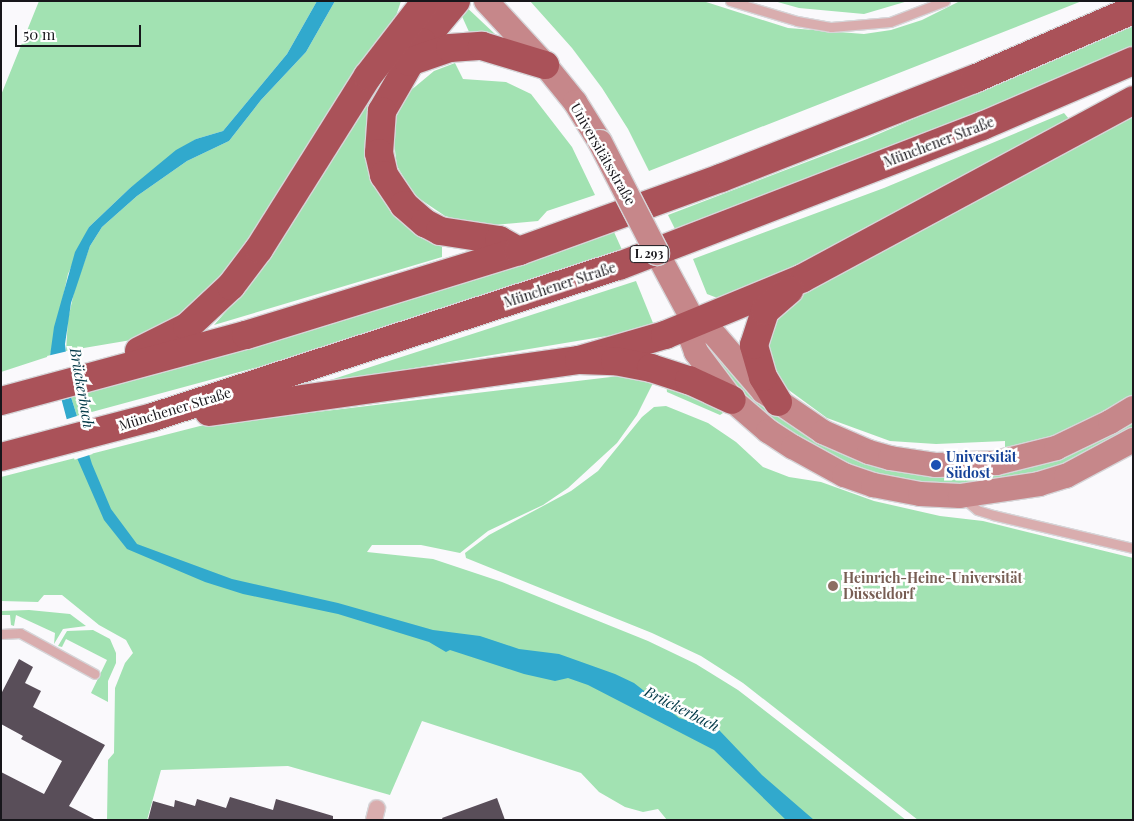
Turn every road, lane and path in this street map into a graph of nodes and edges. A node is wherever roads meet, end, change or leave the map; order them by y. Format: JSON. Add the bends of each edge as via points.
{"nodes":[{"id":1,"x":456,"y":1,"type":"edge"},
{"id":2,"x":486,"y":1,"type":"edge"},
{"id":3,"x":730,"y":1,"type":"edge"},
{"id":4,"x":944,"y":1,"type":"edge"},
{"id":5,"x":416,"y":8,"type":"edge"},
{"id":6,"x":1133,"y":10,"type":"edge"},
{"id":7,"x":1133,"y":61,"type":"edge"},
{"id":8,"x":409,"y":62,"type":"junction"},
{"id":9,"x":545,"y":65,"type":"junction"},
{"id":10,"x":1133,"y":100,"type":"edge"},
{"id":11,"x":520,"y":251,"type":"junction"},
{"id":12,"x":803,"y":278,"type":"junction"},
{"id":13,"x":695,"y":324,"type":"junction"},
{"id":14,"x":579,"y":360,"type":"junction"},
{"id":15,"x":107,"y":366,"type":"junction"},
{"id":16,"x":22,"y":396,"type":"edge"},
{"id":17,"x":732,"y":400,"type":"junction"},
{"id":18,"x":778,"y":402,"type":"junction"},
{"id":19,"x":1133,"y":408,"type":"edge"},
{"id":20,"x":153,"y":417,"type":"junction"},
{"id":21,"x":1133,"y":440,"type":"edge"},
{"id":22,"x":5,"y":456,"type":"edge"},
{"id":23,"x":960,"y":496,"type":"junction"},
{"id":24,"x":1133,"y":548,"type":"edge"},
{"id":25,"x":1,"y":634,"type":"edge"},
{"id":26,"x":95,"y":674,"type":"dead end"}],
"edges":[{"from":1,"to":8,"type":"highway"},
{"from":2,"to":9,"type":"street","name":"Universitätsstraße"},
{"from":3,"to":4,"type":"lane","via":[[797,21],[832,27],[890,22]]},
{"from":5,"to":15,"type":"highway","via":[[368,76],[259,249],[231,286],[187,327]]},
{"from":6,"to":11,"type":"highway","via":[[974,79],[721,178]]},
{"from":7,"to":20,"type":"highway","name":"Münchener Straße","number":"L 293","via":[[982,126],[619,266]]},
{"from":8,"to":9,"type":"highway","via":[[450,48],[482,46]]},
{"from":8,"to":11,"type":"highway","via":[[382,111],[379,153],[392,191],[414,215],[440,231],[499,240]]},
{"from":9,"to":13,"type":"street","name":"Universitätsstraße","bridge":true,"via":[[575,102],[600,142]]},
{"from":10,"to":12,"type":"highway"},
{"from":11,"to":15,"type":"highway","via":[[246,335]]},
{"from":12,"to":13,"type":"highway"},
{"from":12,"to":18,"type":"highway","via":[[765,312],[756,332],[754,345],[758,363]]},
{"from":13,"to":14,"type":"highway"},
{"from":13,"to":17,"type":"street","name":"Universitätsstraße","via":[[691,338],[696,352]]},
{"from":13,"to":18,"type":"street","via":[[713,333],[746,375]]},
{"from":14,"to":17,"type":"highway","via":[[615,361],[656,369]]},
{"from":14,"to":20,"type":"highway","via":[[174,417]]},
{"from":15,"to":16,"type":"highway"},
{"from":17,"to":23,"type":"street","name":"Universitätsstraße","via":[[768,432],[844,475],[873,485],[920,494]]},
{"from":18,"to":19,"type":"street","via":[[816,428],[845,442],[890,458],[936,465],[996,463],[1028,456],[1081,438]]},
{"from":20,"to":22,"type":"highway","name":"Münchener Straße","number":"L 293"},
{"from":21,"to":23,"type":"street","name":"Universitätsstraße","via":[[1066,476],[1039,484]]},
{"from":23,"to":24,"type":"lane","via":[[977,510]]},
{"from":25,"to":26,"type":"lane","via":[[20,633]]}]}
